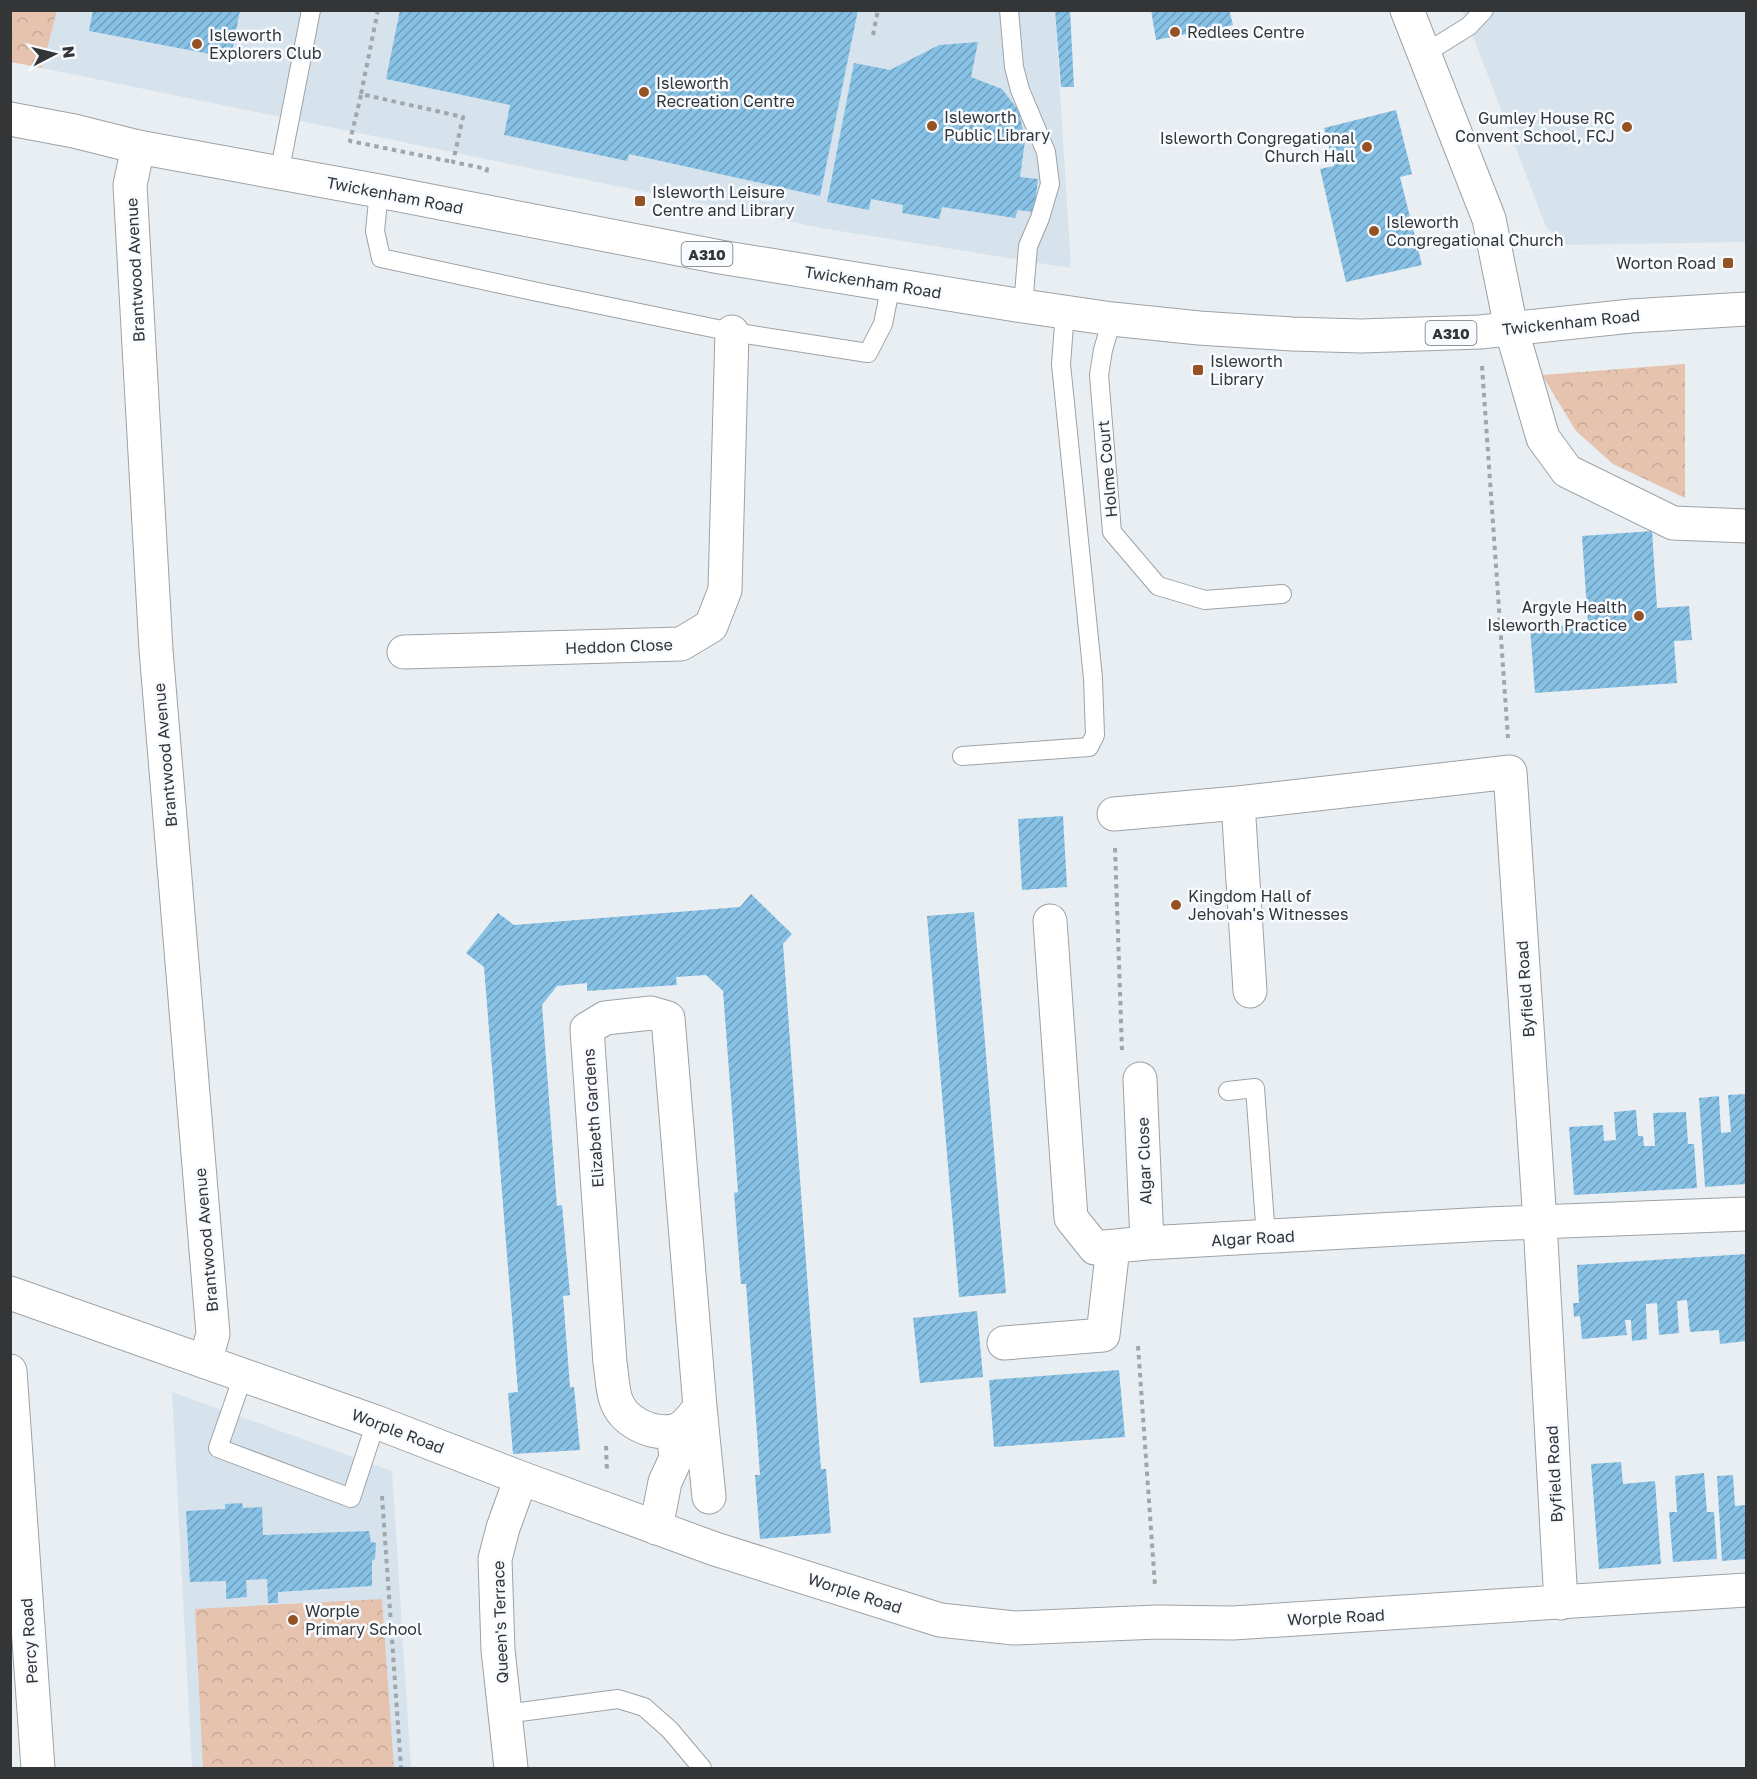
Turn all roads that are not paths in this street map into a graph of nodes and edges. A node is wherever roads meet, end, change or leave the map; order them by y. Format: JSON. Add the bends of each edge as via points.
{"nodes":[{"id":1,"x":311,"y":10,"type":"edge"},
{"id":2,"x":1009,"y":10,"type":"edge"},
{"id":3,"x":1407,"y":10,"type":"edge"},
{"id":4,"x":1484,"y":10,"type":"edge"},
{"id":5,"x":1424,"y":54,"type":"junction"},
{"id":6,"x":10,"y":119,"type":"edge"},
{"id":7,"x":138,"y":147,"type":"junction"},
{"id":8,"x":279,"y":174,"type":"junction"},
{"id":9,"x":379,"y":191,"type":"junction"},
{"id":10,"x":891,"y":284,"type":"junction"},
{"id":11,"x":1023,"y":306,"type":"junction"},
{"id":12,"x":1746,"y":309,"type":"edge"},
{"id":13,"x":1065,"y":312,"type":"junction"},
{"id":14,"x":1112,"y":319,"type":"junction"},
{"id":15,"x":1512,"y":328,"type":"junction"},
{"id":16,"x":732,"y":332,"type":"junction"},
{"id":17,"x":1746,"y":526,"type":"edge"},
{"id":18,"x":1282,"y":594,"type":"dead end"},
{"id":19,"x":404,"y":652,"type":"dead end"},
{"id":20,"x":962,"y":756,"type":"dead end"},
{"id":21,"x":1238,"y":803,"type":"junction"},
{"id":22,"x":1114,"y":814,"type":"dead end"},
{"id":23,"x":1050,"y":921,"type":"dead end"},
{"id":24,"x":1250,"y":991,"type":"dead end"},
{"id":25,"x":1140,"y":1079,"type":"dead end"},
{"id":26,"x":1228,"y":1090,"type":"dead end"},
{"id":27,"x":1746,"y":1214,"type":"edge"},
{"id":28,"x":1540,"y":1222,"type":"junction"},
{"id":29,"x":1266,"y":1238,"type":"junction"},
{"id":30,"x":1147,"y":1243,"type":"junction"},
{"id":31,"x":1113,"y":1247,"type":"junction"},
{"id":32,"x":10,"y":1293,"type":"edge"},
{"id":33,"x":1004,"y":1343,"type":"dead end"},
{"id":34,"x":205,"y":1362,"type":"junction"},
{"id":35,"x":10,"y":1371,"type":"edge"},
{"id":36,"x":243,"y":1376,"type":"junction"},
{"id":37,"x":700,"y":1407,"type":"junction"},
{"id":38,"x":376,"y":1422,"type":"junction"},
{"id":39,"x":661,"y":1430,"type":"junction"},
{"id":40,"x":521,"y":1478,"type":"junction"},
{"id":41,"x":709,"y":1497,"type":"dead end"},
{"id":42,"x":656,"y":1528,"type":"junction"},
{"id":43,"x":1746,"y":1590,"type":"edge"},
{"id":44,"x":1561,"y":1603,"type":"junction"},
{"id":45,"x":505,"y":1714,"type":"junction"},
{"id":46,"x":38,"y":1768,"type":"edge"},
{"id":47,"x":511,"y":1768,"type":"edge"},
{"id":48,"x":702,"y":1768,"type":"edge"}],
"edges":[{"from":1,"to":8,"type":"lane"},
{"from":2,"to":11,"type":"lane","via":[[1014,67],[1046,152],[1050,184],[1028,246]]},
{"from":3,"to":5,"type":"street"},
{"from":4,"to":5,"type":"lane","via":[[1469,26]]},
{"from":5,"to":15,"type":"street","via":[[1490,219]]},
{"from":6,"to":7,"type":"street","name":"Twickenham Road","number":"A310"},
{"from":7,"to":8,"type":"street","name":"Twickenham Road","number":"A310"},
{"from":7,"to":34,"type":"street","name":"Brantwood Avenue","via":[[130,185],[156,650],[213,1335]]},
{"from":8,"to":9,"type":"street","name":"Twickenham Road","number":"A310"},
{"from":9,"to":10,"type":"street","name":"Twickenham Road","number":"A310","via":[[720,257]]},
{"from":9,"to":16,"type":"lane","via":[[375,231],[381,258]]},
{"from":10,"to":11,"type":"street","name":"Twickenham Road","number":"A310"},
{"from":10,"to":16,"type":"lane","via":[[883,324],[868,353]]},
{"from":11,"to":13,"type":"street","name":"Twickenham Road","number":"A310"},
{"from":12,"to":15,"type":"street","name":"Twickenham Road","number":"A310"},
{"from":13,"to":14,"type":"street","name":"Twickenham Road","number":"A310"},
{"from":13,"to":20,"type":"lane","via":[[1061,364],[1093,678],[1095,735],[1089,747]]},
{"from":14,"to":15,"type":"street","name":"Twickenham Road","number":"A310","via":[[1361,336]]},
{"from":14,"to":18,"type":"lane","name":"Holme Court","via":[[1099,375],[1112,532],[1158,586],[1205,600]]},
{"from":15,"to":17,"type":"street","via":[[1543,438],[1567,471],[1673,523]]},
{"from":16,"to":19,"type":"street","name":"Heddon Close","via":[[725,590],[711,626],[681,645]]},
{"from":21,"to":22,"type":"street"},
{"from":21,"to":24,"type":"street"},
{"from":21,"to":28,"type":"street","name":"Byfield Road","via":[[1510,772]]},
{"from":23,"to":31,"type":"street","name":"Algar Road","via":[[1071,1218],[1095,1248]]},
{"from":25,"to":30,"type":"street","name":"Algar Close"},
{"from":26,"to":29,"type":"lane","via":[[1255,1089]]},
{"from":27,"to":28,"type":"street","name":"Algar Road"},
{"from":28,"to":29,"type":"street","name":"Algar Road"},
{"from":28,"to":44,"type":"street","name":"Byfield Road"},
{"from":29,"to":30,"type":"street","name":"Algar Road"},
{"from":30,"to":31,"type":"street","name":"Algar Road"},
{"from":31,"to":33,"type":"street","via":[[1103,1335]]},
{"from":32,"to":34,"type":"street","name":"Worple Road"},
{"from":34,"to":36,"type":"street","name":"Worple Road"},
{"from":35,"to":46,"type":"street","name":"Percy Road"},
{"from":36,"to":38,"type":"street","name":"Worple Road"},
{"from":36,"to":38,"type":"lane","via":[[218,1448],[351,1498]]},
{"from":37,"to":39,"type":"street","via":[[687,1424]]},
{"from":37,"to":39,"type":"street","name":"Elizabeth Gardens","via":[[668,1018],[651,1013],[605,1018],[587,1029],[610,1363],[616,1400],[625,1417]]},
{"from":37,"to":41,"type":"street","name":"Elizabeth Gardens"},
{"from":38,"to":40,"type":"street","name":"Worple Road"},
{"from":39,"to":42,"type":"street","via":[[676,1458],[665,1482]]},
{"from":40,"to":42,"type":"street","name":"Worple Road"},
{"from":40,"to":45,"type":"street","name":"Queen's Terrace","via":[[495,1559]]},
{"from":42,"to":44,"type":"street","name":"Worple Road","via":[[940,1620],[1014,1628],[1233,1623]]},
{"from":43,"to":44,"type":"street","name":"Worple Road"},
{"from":45,"to":47,"type":"street","name":"Queen's Terrace"},
{"from":45,"to":48,"type":"lane","via":[[618,1699],[644,1707]]}]}
